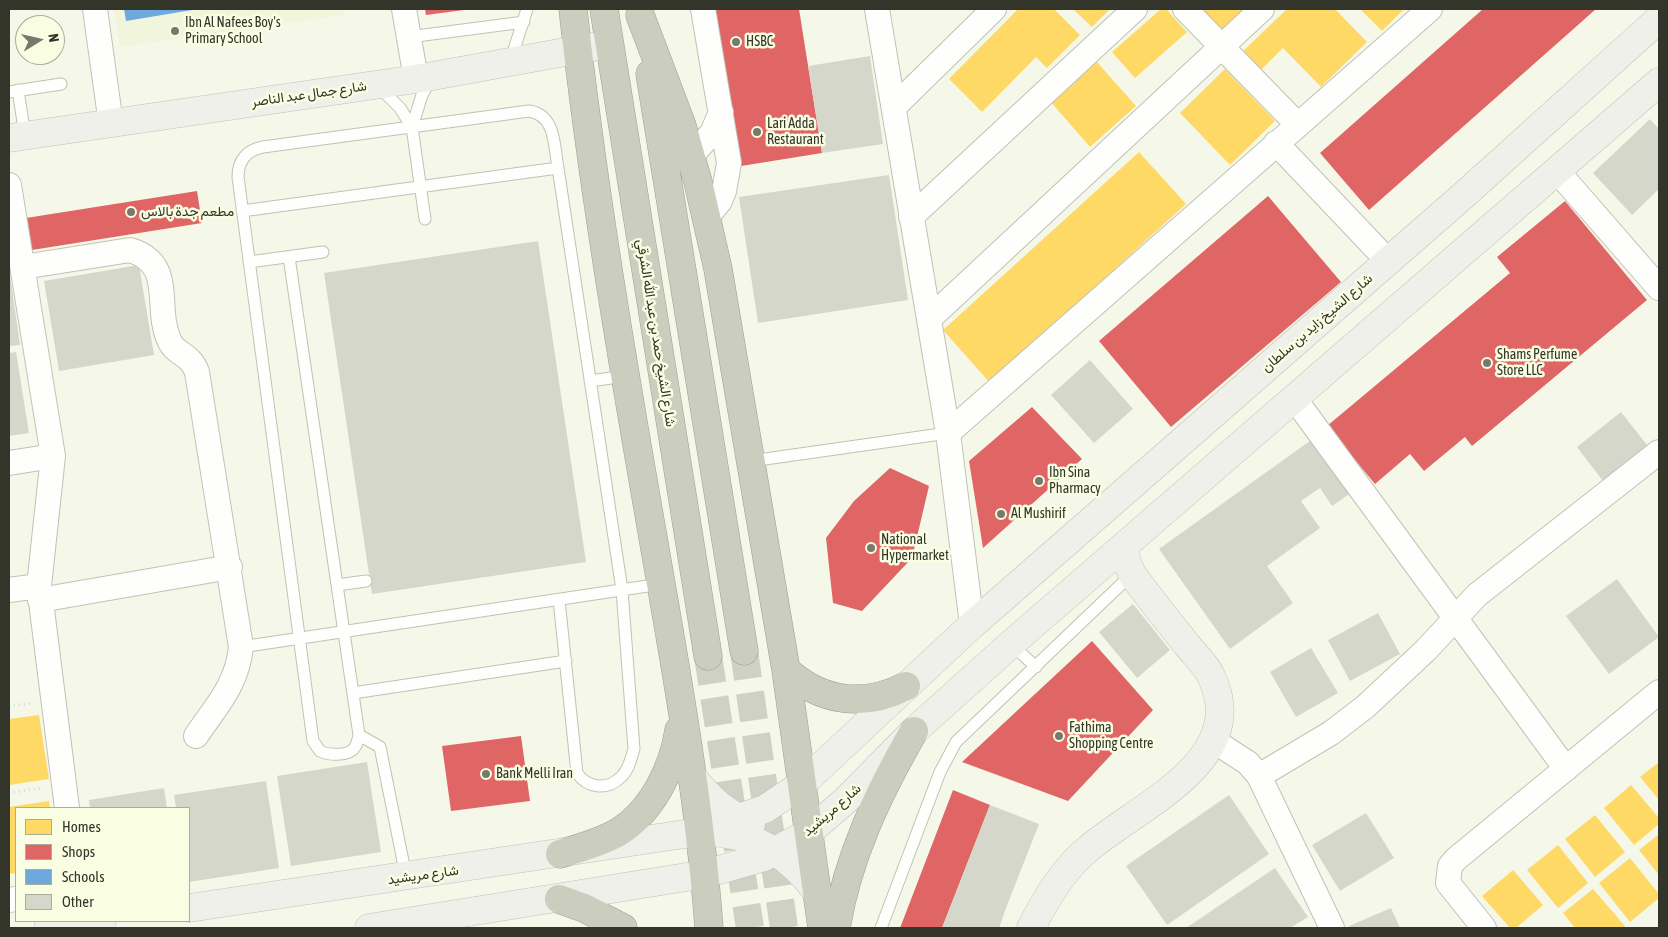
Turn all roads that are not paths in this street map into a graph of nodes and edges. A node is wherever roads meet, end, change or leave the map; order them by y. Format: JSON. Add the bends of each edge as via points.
{"nodes":[{"id":1,"x":95,"y":9,"type":"edge"},
{"id":2,"x":404,"y":9,"type":"edge"},
{"id":3,"x":527,"y":9,"type":"edge"},
{"id":4,"x":574,"y":9,"type":"edge"},
{"id":5,"x":604,"y":9,"type":"edge"},
{"id":6,"x":703,"y":9,"type":"edge"},
{"id":7,"x":877,"y":9,"type":"edge"},
{"id":8,"x":994,"y":9,"type":"edge"},
{"id":9,"x":1135,"y":9,"type":"edge"},
{"id":10,"x":1185,"y":9,"type":"edge"},
{"id":11,"x":1262,"y":9,"type":"edge"},
{"id":12,"x":1430,"y":9,"type":"edge"},
{"id":13,"x":640,"y":12,"type":"edge"},
{"id":14,"x":1659,"y":19,"type":"edge"},
{"id":15,"x":524,"y":22,"type":"junction"},
{"id":16,"x":408,"y":37,"type":"junction"},
{"id":17,"x":609,"y":44,"type":"junction"},
{"id":18,"x":1222,"y":46,"type":"junction"},
{"id":19,"x":578,"y":50,"type":"junction"},
{"id":20,"x":510,"y":62,"type":"junction"},
{"id":21,"x":425,"y":77,"type":"junction"},
{"id":22,"x":1659,"y":82,"type":"edge"},
{"id":23,"x":61,"y":84,"type":"dead end"},
{"id":24,"x":376,"y":85,"type":"junction"},
{"id":25,"x":13,"y":91,"type":"edge"},
{"id":26,"x":894,"y":107,"type":"junction"},
{"id":27,"x":721,"y":112,"type":"junction"},
{"id":28,"x":112,"y":124,"type":"junction"},
{"id":29,"x":1297,"y":124,"type":"junction"},
{"id":30,"x":412,"y":127,"type":"junction"},
{"id":31,"x":17,"y":137,"type":"edge"},
{"id":32,"x":1276,"y":144,"type":"junction"},
{"id":33,"x":691,"y":156,"type":"junction"},
{"id":34,"x":558,"y":168,"type":"junction"},
{"id":35,"x":1558,"y":172,"type":"junction"},
{"id":36,"x":9,"y":185,"type":"edge"},
{"id":37,"x":420,"y":187,"type":"junction"},
{"id":38,"x":242,"y":212,"type":"junction"},
{"id":39,"x":707,"y":217,"type":"junction"},
{"id":40,"x":912,"y":217,"type":"junction"},
{"id":41,"x":425,"y":219,"type":"dead end"},
{"id":42,"x":323,"y":252,"type":"dead end"},
{"id":43,"x":289,"y":256,"type":"junction"},
{"id":44,"x":1388,"y":261,"type":"junction"},
{"id":45,"x":249,"y":262,"type":"junction"},
{"id":46,"x":23,"y":267,"type":"junction"},
{"id":47,"x":1659,"y":288,"type":"edge"},
{"id":48,"x":929,"y":319,"type":"junction"},
{"id":49,"x":625,"y":376,"type":"junction"},
{"id":50,"x":590,"y":381,"type":"junction"},
{"id":51,"x":1294,"y":398,"type":"junction"},
{"id":52,"x":948,"y":433,"type":"junction"},
{"id":53,"x":1659,"y":452,"type":"edge"},
{"id":54,"x":53,"y":456,"type":"junction"},
{"id":55,"x":751,"y":461,"type":"junction"},
{"id":56,"x":9,"y":462,"type":"edge"},
{"id":57,"x":1125,"y":545,"type":"junction"},
{"id":58,"x":230,"y":567,"type":"junction"},
{"id":59,"x":1132,"y":574,"type":"junction"},
{"id":60,"x":366,"y":581,"type":"dead end"},
{"id":61,"x":661,"y":584,"type":"junction"},
{"id":62,"x":337,"y":585,"type":"junction"},
{"id":63,"x":9,"y":590,"type":"edge"},
{"id":64,"x":622,"y":590,"type":"junction"},
{"id":65,"x":39,"y":593,"type":"junction"},
{"id":66,"x":559,"y":600,"type":"junction"},
{"id":67,"x":1454,"y":619,"type":"junction"},
{"id":68,"x":972,"y":625,"type":"junction"},
{"id":69,"x":344,"y":632,"type":"junction"},
{"id":70,"x":301,"y":638,"type":"junction"},
{"id":71,"x":1011,"y":644,"type":"junction"},
{"id":72,"x":241,"y":646,"type":"junction"},
{"id":73,"x":744,"y":651,"type":"tunnel mouth"},
{"id":74,"x":708,"y":656,"type":"tunnel mouth"},
{"id":75,"x":566,"y":661,"type":"junction"},
{"id":76,"x":1036,"y":667,"type":"junction"},
{"id":77,"x":786,"y":670,"type":"junction"},
{"id":78,"x":906,"y":686,"type":"junction"},
{"id":79,"x":1659,"y":692,"type":"edge"},
{"id":80,"x":353,"y":693,"type":"junction"},
{"id":81,"x":681,"y":704,"type":"junction"},
{"id":82,"x":914,"y":731,"type":"junction"},
{"id":83,"x":359,"y":735,"type":"junction"},
{"id":84,"x":196,"y":736,"type":"dead end"},
{"id":85,"x":1214,"y":741,"type":"junction"},
{"id":86,"x":1566,"y":769,"type":"junction"},
{"id":87,"x":691,"y":775,"type":"junction"},
{"id":88,"x":1260,"y":776,"type":"junction"},
{"id":89,"x":802,"y":784,"type":"junction"},
{"id":90,"x":66,"y":797,"type":"edge"},
{"id":91,"x":738,"y":819,"type":"junction"},
{"id":92,"x":698,"y":832,"type":"junction"},
{"id":93,"x":808,"y":833,"type":"junction"},
{"id":94,"x":775,"y":851,"type":"junction"},
{"id":95,"x":560,"y":854,"type":"junction"},
{"id":96,"x":705,"y":874,"type":"junction"},
{"id":97,"x":406,"y":878,"type":"junction"},
{"id":98,"x":817,"y":892,"type":"junction"},
{"id":99,"x":559,"y":899,"type":"junction"},
{"id":100,"x":190,"y":908,"type":"edge"},
{"id":101,"x":89,"y":922,"type":"edge"},
{"id":102,"x":446,"y":922,"type":"edge"},
{"id":103,"x":1328,"y":927,"type":"edge"},
{"id":104,"x":48,"y":928,"type":"edge"},
{"id":105,"x":369,"y":928,"type":"edge"},
{"id":106,"x":623,"y":928,"type":"edge"},
{"id":107,"x":709,"y":928,"type":"edge"},
{"id":108,"x":822,"y":928,"type":"edge"},
{"id":109,"x":836,"y":928,"type":"edge"},
{"id":110,"x":882,"y":928,"type":"edge"},
{"id":111,"x":1031,"y":928,"type":"edge"},
{"id":112,"x":1484,"y":928,"type":"edge"}],
"edges":[{"from":1,"to":28,"type":"street"},
{"from":2,"to":16,"type":"street"},
{"from":3,"to":15,"type":"lane"},
{"from":4,"to":19,"type":"highway"},
{"from":5,"to":17,"type":"highway","name":"شارع الشيخ حمد بن عبد الله الشرقي"},
{"from":6,"to":27,"type":"street"},
{"from":7,"to":26,"type":"street"},
{"from":8,"to":26,"type":"street"},
{"from":9,"to":40,"type":"street"},
{"from":10,"to":18,"type":"street"},
{"from":11,"to":18,"type":"street"},
{"from":12,"to":29,"type":"street"},
{"from":13,"to":33,"type":"highway"},
{"from":13,"to":73,"type":"highway"},
{"from":14,"to":44,"type":"main road","name":"شارع الشيخ زايد بن سلطان"},
{"from":15,"to":16,"type":"lane"},
{"from":15,"to":20,"type":"lane"},
{"from":16,"to":21,"type":"street"},
{"from":17,"to":19,"type":"main road","name":"شارع جمال عبد الناصر"},
{"from":17,"to":74,"type":"highway","name":"شارع الشيخ حمد بن عبد الله الشرقي"},
{"from":18,"to":29,"type":"street"},
{"from":18,"to":48,"type":"street"},
{"from":19,"to":20,"type":"main road","name":"شارع جمال عبد الناصر"},
{"from":19,"to":49,"type":"highway"},
{"from":20,"to":21,"type":"main road","name":"شارع جمال عبد الناصر"},
{"from":21,"to":24,"type":"main road","name":"شارع جمال عبد الناصر"},
{"from":21,"to":30,"type":"lane"},
{"from":22,"to":35,"type":"main road"},
{"from":23,"to":25,"type":"lane"},
{"from":24,"to":28,"type":"main road","name":"شارع جمال عبد الناصر"},
{"from":24,"to":30,"type":"lane","via":[[393,99]]},
{"from":25,"to":31,"type":"lane"},
{"from":26,"to":40,"type":"street"},
{"from":27,"to":33,"type":"street","via":[[712,133]]},
{"from":27,"to":39,"type":"street","via":[[728,177],[720,201]]},
{"from":28,"to":31,"type":"main road","name":"شارع جمال عبد الناصر"},
{"from":29,"to":32,"type":"street"},
{"from":30,"to":34,"type":"lane","via":[[536,112],[548,120]]},
{"from":30,"to":37,"type":"lane"},
{"from":30,"to":38,"type":"lane","via":[[256,148],[243,158],[238,170]]},
{"from":32,"to":44,"type":"street"},
{"from":32,"to":52,"type":"street"},
{"from":33,"to":39,"type":"highway"},
{"from":34,"to":37,"type":"lane"},
{"from":34,"to":50,"type":"lane"},
{"from":35,"to":47,"type":"street"},
{"from":35,"to":51,"type":"main road"},
{"from":36,"to":46,"type":"street"},
{"from":37,"to":38,"type":"lane"},
{"from":37,"to":41,"type":"lane"},
{"from":38,"to":45,"type":"lane"},
{"from":39,"to":55,"type":"highway"},
{"from":40,"to":48,"type":"street"},
{"from":42,"to":43,"type":"lane"},
{"from":43,"to":45,"type":"lane"},
{"from":43,"to":62,"type":"lane"},
{"from":44,"to":68,"type":"main road","name":"شارع الشيخ زايد بن سلطان"},
{"from":45,"to":70,"type":"lane"},
{"from":46,"to":54,"type":"street"},
{"from":46,"to":58,"type":"street","via":[[130,250],[144,254],[154,264],[159,277],[168,339],[176,350],[189,358],[197,372]]},
{"from":48,"to":52,"type":"street"},
{"from":49,"to":50,"type":"lane"},
{"from":49,"to":61,"type":"highway"},
{"from":50,"to":64,"type":"lane"},
{"from":51,"to":57,"type":"main road"},
{"from":51,"to":67,"type":"street"},
{"from":52,"to":55,"type":"lane"},
{"from":52,"to":68,"type":"street"},
{"from":53,"to":67,"type":"street","via":[[1478,595]]},
{"from":54,"to":56,"type":"street"},
{"from":54,"to":65,"type":"street"},
{"from":55,"to":77,"type":"highway"},
{"from":57,"to":59,"type":"main road","via":[[1126,560]]},
{"from":57,"to":71,"type":"main road","name":"شارع مريشيد"},
{"from":58,"to":65,"type":"street"},
{"from":58,"to":72,"type":"street"},
{"from":59,"to":76,"type":"lane"},
{"from":59,"to":85,"type":"main road","via":[[1211,674],[1219,696],[1220,714]]},
{"from":60,"to":62,"type":"lane"},
{"from":61,"to":64,"type":"lane"},
{"from":61,"to":81,"type":"highway"},
{"from":62,"to":69,"type":"lane"},
{"from":63,"to":65,"type":"street"},
{"from":64,"to":66,"type":"lane"},
{"from":64,"to":75,"type":"lane","via":[[634,749],[622,777],[613,783],[590,785],[577,773]]},
{"from":65,"to":90,"type":"street"},
{"from":66,"to":69,"type":"lane"},
{"from":66,"to":75,"type":"lane"},
{"from":67,"to":86,"type":"street"},
{"from":67,"to":88,"type":"street","via":[[1365,708],[1332,733]]},
{"from":68,"to":78,"type":"main road","name":"شارع مريشيد"},
{"from":69,"to":70,"type":"lane"},
{"from":69,"to":80,"type":"lane"},
{"from":70,"to":72,"type":"lane"},
{"from":70,"to":83,"type":"lane","via":[[315,746],[326,754],[346,753],[355,748]]},
{"from":71,"to":76,"type":"lane"},
{"from":71,"to":82,"type":"main road","name":"شارع مريشيد"},
{"from":72,"to":84,"type":"street","via":[[239,666],[232,684]]},
{"from":75,"to":80,"type":"lane"},
{"from":76,"to":110,"type":"lane","via":[[956,742],[940,772]]},
{"from":77,"to":78,"type":"highway","via":[[812,689],[843,699],[876,698]]},
{"from":77,"to":89,"type":"highway"},
{"from":78,"to":89,"type":"main road","name":"شارع مريشيد"},
{"from":79,"to":86,"type":"street"},
{"from":80,"to":83,"type":"lane"},
{"from":81,"to":87,"type":"highway"},
{"from":81,"to":95,"type":"highway","via":[[681,722],[673,759],[648,804],[619,832]]},
{"from":82,"to":93,"type":"main road","name":"شارع مريشيد","via":[[847,799]]},
{"from":82,"to":109,"type":"highway","via":[[863,830]]},
{"from":83,"to":97,"type":"lane","via":[[380,747]]},
{"from":85,"to":88,"type":"street","via":[[1248,763]]},
{"from":85,"to":111,"type":"main road","via":[[1190,772],[1138,814],[1088,848],[1066,870]]},
{"from":86,"to":112,"type":"street","via":[[1450,866],[1448,883],[1452,891]]},
{"from":87,"to":91,"type":"main road","via":[[712,800]]},
{"from":87,"to":92,"type":"highway"},
{"from":88,"to":103,"type":"street"},
{"from":89,"to":91,"type":"main road","name":"شارع مريشيد","via":[[765,809]]},
{"from":89,"to":93,"type":"highway"},
{"from":91,"to":92,"type":"main road","name":"شارع مريشيد"},
{"from":91,"to":93,"type":"main road","via":[[779,832]]},
{"from":92,"to":94,"type":"main road","via":[[738,835]]},
{"from":92,"to":95,"type":"main road","name":"شارع مريشيد"},
{"from":92,"to":96,"type":"highway"},
{"from":93,"to":94,"type":"main road","name":"شارع مريشيد"},
{"from":93,"to":98,"type":"highway"},
{"from":94,"to":96,"type":"main road","name":"شارع مريشيد"},
{"from":94,"to":98,"type":"main road","via":[[805,876]]},
{"from":95,"to":97,"type":"main road","name":"شارع مريشيد"},
{"from":96,"to":99,"type":"main road","name":"شارع مريشيد"},
{"from":96,"to":107,"type":"highway"},
{"from":97,"to":100,"type":"main road","name":"شارع مريشيد"},
{"from":98,"to":108,"type":"highway"},
{"from":99,"to":102,"type":"main road","name":"شارع مريشيد"},
{"from":99,"to":106,"type":"highway"},
{"from":101,"to":104,"type":"main road"},
{"from":102,"to":105,"type":"main road","name":"شارع مريشيد"}]}
